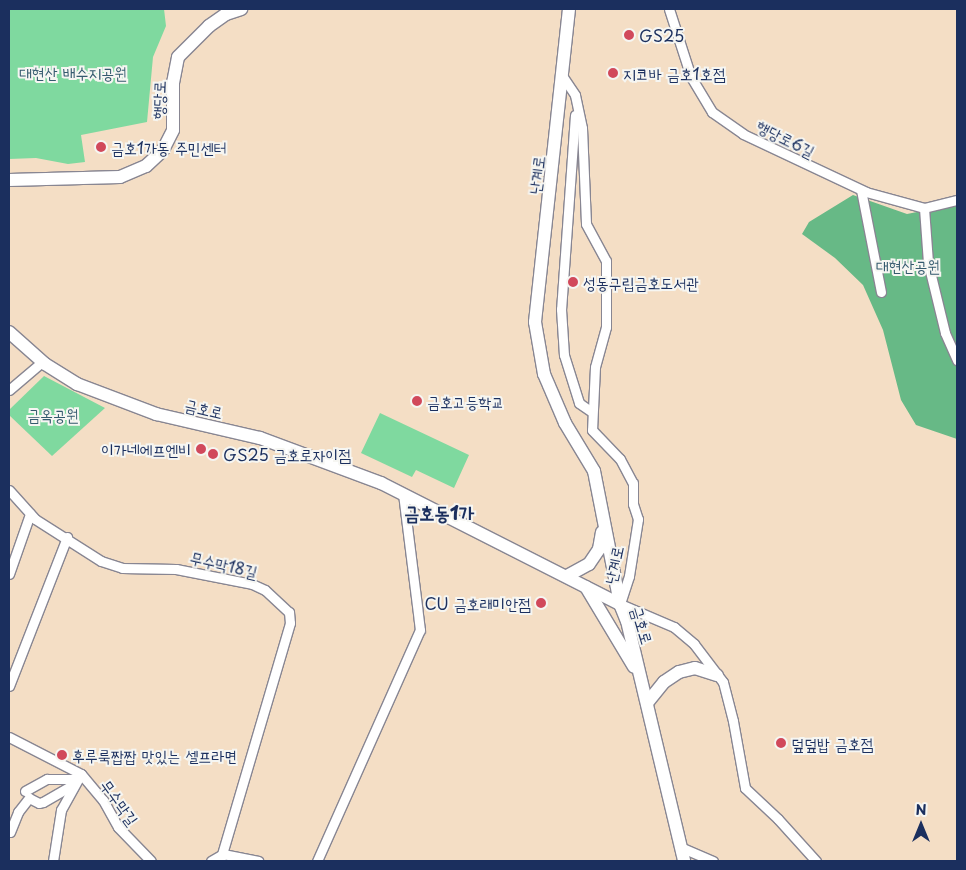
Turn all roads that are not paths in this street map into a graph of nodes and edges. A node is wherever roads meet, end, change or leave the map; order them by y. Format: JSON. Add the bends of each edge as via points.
{"nodes":[{"id":1,"x":241,"y":9,"type":"edge"},
{"id":2,"x":569,"y":9,"type":"edge"},
{"id":3,"x":669,"y":9,"type":"edge"},
{"id":4,"x":561,"y":74,"type":"junction"},
{"id":5,"x":575,"y":94,"type":"junction"},
{"id":6,"x":9,"y":180,"type":"edge"},
{"id":7,"x":861,"y":190,"type":"junction"},
{"id":8,"x":957,"y":200,"type":"edge"},
{"id":9,"x":924,"y":208,"type":"junction"},
{"id":10,"x":882,"y":292,"type":"dead end"},
{"id":11,"x":9,"y":332,"type":"edge"},
{"id":12,"x":957,"y":360,"type":"edge"},
{"id":13,"x":42,"y":362,"type":"junction"},
{"id":14,"x":9,"y":390,"type":"edge"},
{"id":15,"x":592,"y":412,"type":"junction"},
{"id":16,"x":9,"y":490,"type":"edge"},
{"id":17,"x":403,"y":494,"type":"junction"},
{"id":18,"x":30,"y":514,"type":"junction"},
{"id":19,"x":603,"y":525,"type":"junction"},
{"id":20,"x":67,"y":537,"type":"junction"},
{"id":21,"x":9,"y":574,"type":"edge"},
{"id":22,"x":567,"y":576,"type":"junction"},
{"id":23,"x":585,"y":585,"type":"junction"},
{"id":24,"x":620,"y":604,"type":"junction"},
{"id":25,"x":717,"y":675,"type":"junction"},
{"id":26,"x":640,"y":678,"type":"junction"},
{"id":27,"x":9,"y":686,"type":"edge"},
{"id":28,"x":646,"y":704,"type":"junction"},
{"id":29,"x":9,"y":737,"type":"edge"},
{"id":30,"x":77,"y":779,"type":"junction"},
{"id":31,"x":25,"y":791,"type":"dead end"},
{"id":32,"x":10,"y":832,"type":"dead end"},
{"id":33,"x":680,"y":847,"type":"junction"},
{"id":34,"x":222,"y":857,"type":"edge"},
{"id":35,"x":53,"y":861,"type":"edge"},
{"id":36,"x":151,"y":861,"type":"edge"},
{"id":37,"x":211,"y":861,"type":"edge"},
{"id":38,"x":258,"y":861,"type":"edge"},
{"id":39,"x":317,"y":861,"type":"edge"},
{"id":40,"x":684,"y":861,"type":"edge"},
{"id":41,"x":713,"y":861,"type":"edge"},
{"id":42,"x":816,"y":861,"type":"edge"}],
"edges":[{"from":1,"to":6,"type":"main road","name":"행당로","via":[[226,14],[209,26],[178,57],[173,83],[172,130],[163,150],[146,166],[120,177]]},
{"from":2,"to":4,"type":"main road","name":"난계로"},
{"from":3,"to":7,"type":"street","name":"행당로6길","via":[[691,77],[712,112],[743,134]]},
{"from":4,"to":5,"type":"street","name":"난계로"},
{"from":4,"to":19,"type":"main road","name":"난계로","via":[[535,322],[544,374],[565,423],[594,471]]},
{"from":5,"to":15,"type":"street","name":"난계로","via":[[582,128],[586,224],[606,262],[606,327],[594,367]]},
{"from":5,"to":15,"type":"street","via":[[575,142],[561,309],[564,355],[579,404]]},
{"from":7,"to":9,"type":"street","name":"행당로6길"},
{"from":7,"to":10,"type":"street"},
{"from":8,"to":9,"type":"street","name":"행당로6길"},
{"from":9,"to":12,"type":"street","via":[[928,263],[945,333]]},
{"from":11,"to":13,"type":"main road","name":"금호로"},
{"from":13,"to":14,"type":"street"},
{"from":13,"to":17,"type":"main road","name":"금호로","via":[[77,384],[156,414],[260,438]]},
{"from":15,"to":24,"type":"street","name":"난계로","via":[[592,430],[620,459],[633,483],[633,504],[638,519],[629,576]]},
{"from":16,"to":18,"type":"street","name":"무수막18길"},
{"from":17,"to":22,"type":"main road","name":"금호로"},
{"from":17,"to":39,"type":"street","via":[[420,630]]},
{"from":18,"to":20,"type":"street","name":"무수막18길"},
{"from":18,"to":21,"type":"street"},
{"from":19,"to":22,"type":"main road","via":[[599,549],[589,564]]},
{"from":19,"to":24,"type":"main road","name":"난계로"},
{"from":20,"to":27,"type":"street"},
{"from":20,"to":34,"type":"street","name":"무수막18길","via":[[74,545],[122,568],[176,569],[252,584],[265,590],[289,612],[290,623]]},
{"from":22,"to":23,"type":"main road","name":"금호로"},
{"from":23,"to":24,"type":"main road","name":"금호로"},
{"from":23,"to":26,"type":"main road"},
{"from":24,"to":25,"type":"street","via":[[674,627],[694,644]]},
{"from":24,"to":26,"type":"main road","name":"금호로"},
{"from":25,"to":28,"type":"main road","via":[[696,668],[679,672],[664,682]]},
{"from":25,"to":42,"type":"street","via":[[734,722],[745,788],[778,818]]},
{"from":26,"to":28,"type":"main road","name":"금호로"},
{"from":28,"to":33,"type":"main road","name":"금호로"},
{"from":29,"to":30,"type":"street","name":"무수막길"},
{"from":30,"to":31,"type":"street","via":[[48,778]]},
{"from":30,"to":32,"type":"street","via":[[43,802],[29,798],[18,812]]},
{"from":30,"to":35,"type":"street","via":[[61,810]]},
{"from":30,"to":36,"type":"street","name":"무수막길","via":[[103,800],[118,827]]},
{"from":33,"to":40,"type":"main road","name":"금호로"},
{"from":33,"to":41,"type":"street"},
{"from":34,"to":37,"type":"street"},
{"from":34,"to":38,"type":"street"}]}
